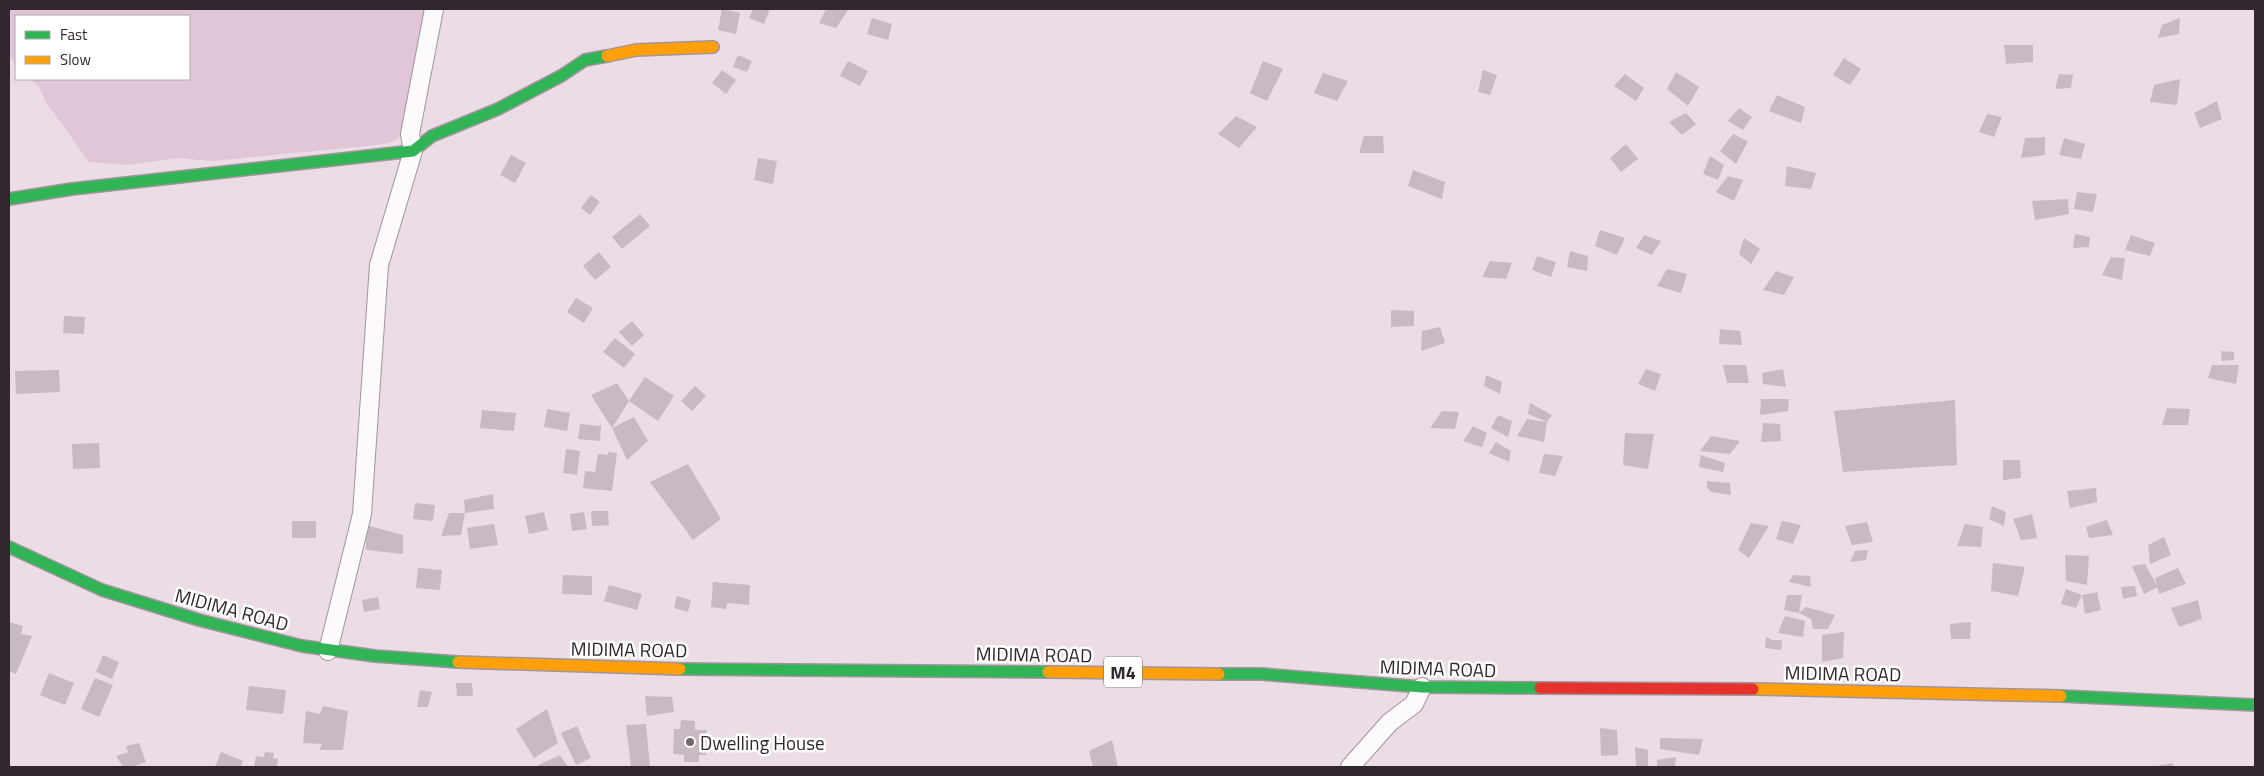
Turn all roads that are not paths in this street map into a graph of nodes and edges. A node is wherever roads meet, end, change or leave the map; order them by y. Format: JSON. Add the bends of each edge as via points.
{"nodes":[{"id":1,"x":434,"y":9,"type":"edge"},
{"id":2,"x":712,"y":47,"type":"dead end"},
{"id":3,"x":413,"y":151,"type":"junction"},
{"id":4,"x":9,"y":199,"type":"edge"},
{"id":5,"x":9,"y":547,"type":"edge"},
{"id":6,"x":328,"y":651,"type":"junction"},
{"id":7,"x":1422,"y":687,"type":"junction"},
{"id":8,"x":2255,"y":705,"type":"edge"},
{"id":9,"x":1350,"y":767,"type":"edge"}],
"edges":[{"from":1,"to":3,"type":"street","via":[[410,134]]},
{"from":2,"to":3,"type":"main road","via":[[636,50],[585,60],[498,109],[432,136]]},
{"from":3,"to":4,"type":"main road"},
{"from":3,"to":6,"type":"street","via":[[379,266],[362,514]]},
{"from":5,"to":6,"type":"main road","name":"MIDIMA ROAD","number":"M4","via":[[102,590],[199,620]]},
{"from":6,"to":7,"type":"main road","name":"MIDIMA ROAD","number":"M4","via":[[504,664],[622,668],[1261,674]]},
{"from":7,"to":8,"type":"main road","name":"MIDIMA ROAD","number":"M4","via":[[1824,690],[2099,697]]},
{"from":7,"to":9,"type":"street","via":[[1414,704],[1390,722]]}]}
